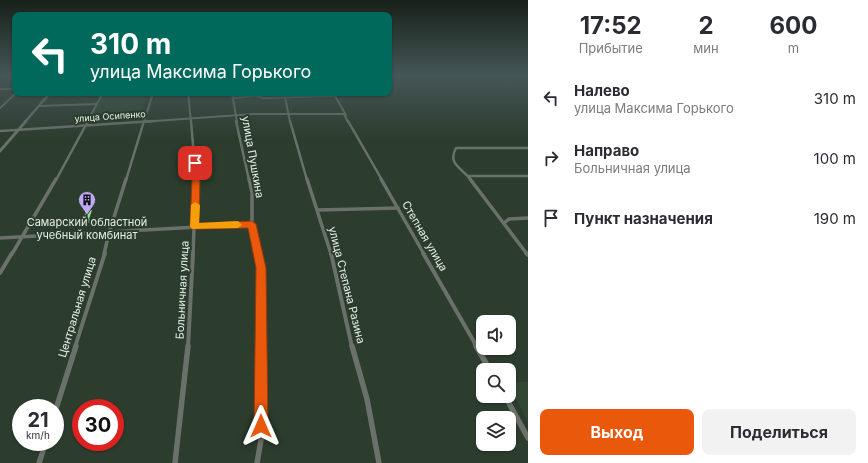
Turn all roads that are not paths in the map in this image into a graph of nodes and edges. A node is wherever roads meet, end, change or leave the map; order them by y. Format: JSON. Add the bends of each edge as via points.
{"nodes":[{"id":1,"x":12,"y":97,"type":"edge"},
{"id":2,"x":47,"y":97,"type":"edge"},
{"id":3,"x":101,"y":97,"type":"edge"},
{"id":4,"x":152,"y":97,"type":"edge"},
{"id":5,"x":188,"y":97,"type":"edge"},
{"id":6,"x":233,"y":97,"type":"edge"},
{"id":7,"x":259,"y":97,"type":"edge"},
{"id":8,"x":285,"y":97,"type":"junction"},
{"id":9,"x":305,"y":97,"type":"edge"},
{"id":10,"x":335,"y":97,"type":"edge"},
{"id":11,"x":97,"y":104,"type":"junction"},
{"id":12,"x":39,"y":106,"type":"junction"},
{"id":13,"x":0,"y":108,"type":"edge"},
{"id":14,"x":341,"y":113,"type":"joint"},
{"id":15,"x":288,"y":114,"type":"junction"},
{"id":16,"x":236,"y":115,"type":"junction"},
{"id":17,"x":346,"y":116,"type":"junction"},
{"id":18,"x":190,"y":118,"type":"junction"},
{"id":19,"x":144,"y":121,"type":"junction"},
{"id":20,"x":85,"y":125,"type":"junction"},
{"id":21,"x":20,"y":129,"type":"junction"},
{"id":22,"x":0,"y":131,"type":"edge"},
{"id":23,"x":528,"y":148,"type":"edge"},
{"id":24,"x":0,"y":151,"type":"edge"},
{"id":25,"x":468,"y":176,"type":"junction"},
{"id":26,"x":528,"y":176,"type":"edge"},
{"id":27,"x":398,"y":208,"type":"junction"},
{"id":28,"x":318,"y":210,"type":"junction"},
{"id":29,"x":528,"y":218,"type":"edge"},
{"id":30,"x":504,"y":222,"type":"junction"},
{"id":31,"x":252,"y":224,"type":"junction"},
{"id":32,"x":195,"y":227,"type":"junction"},
{"id":33,"x":108,"y":233,"type":"junction"},
{"id":34,"x":21,"y":237,"type":"junction"},
{"id":35,"x":0,"y":238,"type":"edge"},
{"id":36,"x":528,"y":254,"type":"edge"},
{"id":37,"x":0,"y":273,"type":"edge"},
{"id":38,"x":486,"y":363,"type":"edge"},
{"id":39,"x":59,"y":399,"type":"edge"},
{"id":40,"x":509,"y":403,"type":"edge"},
{"id":41,"x":528,"y":438,"type":"edge"},
{"id":42,"x":43,"y":451,"type":"edge"},
{"id":43,"x":39,"y":463,"type":"edge"},
{"id":44,"x":175,"y":463,"type":"edge"},
{"id":45,"x":257,"y":463,"type":"edge"},
{"id":46,"x":379,"y":463,"type":"edge"}],
"edges":[{"from":1,"to":13,"type":"street"},
{"from":2,"to":12,"type":"street"},
{"from":3,"to":11,"type":"street"},
{"from":4,"to":19,"type":"street","name":"Центральная улица"},
{"from":5,"to":18,"type":"street","name":"Больничная улица"},
{"from":6,"to":16,"type":"street","name":"улица Пушкина"},
{"from":7,"to":8,"type":"street"},
{"from":8,"to":9,"type":"street"},
{"from":8,"to":15,"type":"street","name":"улица Степана Разина"},
{"from":10,"to":17,"type":"street"},
{"from":11,"to":12,"type":"street"},
{"from":11,"to":20,"type":"street"},
{"from":12,"to":21,"type":"street"},
{"from":14,"to":15,"type":"street","name":"улица Осипенко"},
{"from":14,"to":17,"type":"street","name":"Степная улица"},
{"from":15,"to":16,"type":"street","name":"улица Осипенко"},
{"from":15,"to":28,"type":"street","name":"улица Степана Разина"},
{"from":16,"to":18,"type":"street","name":"улица Осипенко"},
{"from":16,"to":31,"type":"street","name":"улица Пушкина","via":[[238,137],[252,192]]},
{"from":17,"to":27,"type":"street","name":"Степная улица"},
{"from":18,"to":19,"type":"street","name":"улица Осипенко"},
{"from":18,"to":32,"type":"street","name":"Больничная улица","via":[[196,179]]},
{"from":19,"to":20,"type":"street","name":"улица Осипенко"},
{"from":19,"to":33,"type":"street","name":"Центральная улица"},
{"from":20,"to":21,"type":"street","name":"улица Осипенко"},
{"from":20,"to":34,"type":"street","via":[[46,198]]},
{"from":21,"to":22,"type":"street","name":"улица Осипенко"},
{"from":21,"to":24,"type":"street"},
{"from":23,"to":25,"type":"street","via":[[456,148],[452,155],[453,161]]},
{"from":25,"to":26,"type":"street"},
{"from":25,"to":30,"type":"street"},
{"from":27,"to":28,"type":"street"},
{"from":27,"to":38,"type":"street","name":"Степная улица"},
{"from":28,"to":46,"type":"street","name":"улица Степана Разина","via":[[367,399]]},
{"from":29,"to":30,"type":"street","via":[[509,219]]},
{"from":30,"to":36,"type":"street"},
{"from":31,"to":32,"type":"street"},
{"from":31,"to":45,"type":"street","name":"улица Пушкина","via":[[261,268],[261,440]]},
{"from":32,"to":33,"type":"street"},
{"from":32,"to":44,"type":"street","name":"Больничная улица","via":[[187,352]]},
{"from":33,"to":34,"type":"street"},
{"from":33,"to":39,"type":"street","name":"Центральная улица","via":[[105,252]]},
{"from":34,"to":35,"type":"street"},
{"from":34,"to":37,"type":"street"},
{"from":40,"to":41,"type":"street"},
{"from":42,"to":43,"type":"street"}]}
